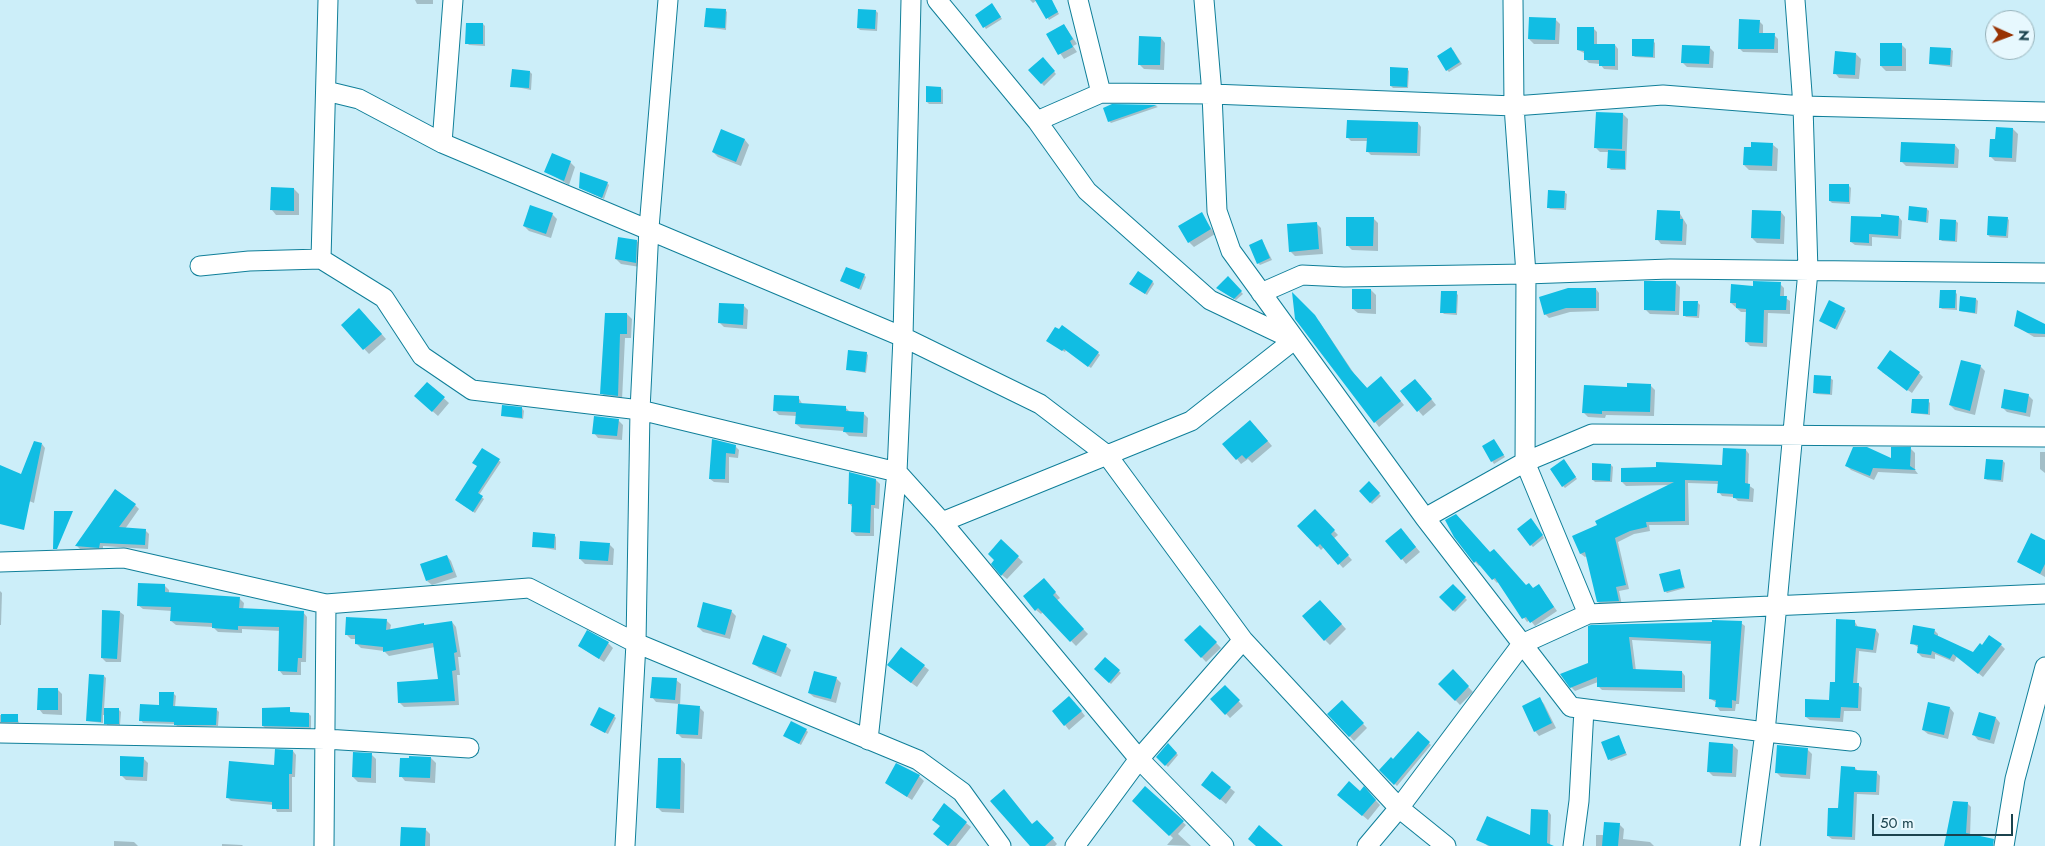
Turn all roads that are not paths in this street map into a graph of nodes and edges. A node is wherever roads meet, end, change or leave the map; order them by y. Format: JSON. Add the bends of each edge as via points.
{"nodes":[{"id":1,"x":328,"y":0,"type":"edge"},
{"id":2,"x":454,"y":0,"type":"edge"},
{"id":3,"x":668,"y":0,"type":"edge"},
{"id":4,"x":911,"y":0,"type":"edge"},
{"id":5,"x":937,"y":0,"type":"edge"},
{"id":6,"x":1078,"y":0,"type":"edge"},
{"id":7,"x":1204,"y":0,"type":"edge"},
{"id":8,"x":1513,"y":0,"type":"edge"},
{"id":9,"x":1795,"y":0,"type":"edge"},
{"id":10,"x":326,"y":90,"type":"junction"},
{"id":11,"x":1101,"y":93,"type":"junction"},
{"id":12,"x":1212,"y":94,"type":"junction"},
{"id":13,"x":1514,"y":106,"type":"junction"},
{"id":14,"x":1803,"y":106,"type":"junction"},
{"id":15,"x":2045,"y":112,"type":"edge"},
{"id":16,"x":1037,"y":121,"type":"junction"},
{"id":17,"x":442,"y":143,"type":"junction"},
{"id":18,"x":649,"y":228,"type":"junction"},
{"id":19,"x":321,"y":259,"type":"junction"},
{"id":20,"x":200,"y":266,"type":"dead end"},
{"id":21,"x":1808,"y":271,"type":"junction"},
{"id":22,"x":1526,"y":274,"type":"junction"},
{"id":23,"x":2045,"y":274,"type":"edge"},
{"id":24,"x":1261,"y":293,"type":"junction"},
{"id":25,"x":903,"y":337,"type":"junction"},
{"id":26,"x":1294,"y":340,"type":"junction"},
{"id":27,"x":640,"y":410,"type":"junction"},
{"id":28,"x":1793,"y":437,"type":"junction"},
{"id":29,"x":2045,"y":437,"type":"edge"},
{"id":30,"x":1107,"y":455,"type":"junction"},
{"id":31,"x":1525,"y":462,"type":"junction"},
{"id":32,"x":897,"y":472,"type":"junction"},
{"id":33,"x":1425,"y":518,"type":"junction"},
{"id":34,"x":942,"y":522,"type":"junction"},
{"id":35,"x":0,"y":562,"type":"edge"},
{"id":36,"x":2045,"y":594,"type":"edge"},
{"id":37,"x":326,"y":604,"type":"junction"},
{"id":38,"x":1776,"y":606,"type":"junction"},
{"id":39,"x":1588,"y":614,"type":"junction"},
{"id":40,"x":1243,"y":640,"type":"junction"},
{"id":41,"x":636,"y":643,"type":"junction"},
{"id":42,"x":1522,"y":644,"type":"junction"},
{"id":43,"x":2045,"y":667,"type":"edge"},
{"id":44,"x":1584,"y":709,"type":"junction"},
{"id":45,"x":1765,"y":732,"type":"junction"},
{"id":46,"x":0,"y":733,"type":"edge"},
{"id":47,"x":325,"y":739,"type":"junction"},
{"id":48,"x":868,"y":740,"type":"junction"},
{"id":49,"x":1851,"y":741,"type":"dead end"},
{"id":50,"x":469,"y":748,"type":"dead end"},
{"id":51,"x":1139,"y":760,"type":"junction"},
{"id":52,"x":1398,"y":808,"type":"junction"},
{"id":53,"x":324,"y":846,"type":"edge"},
{"id":54,"x":625,"y":846,"type":"edge"},
{"id":55,"x":1001,"y":846,"type":"edge"},
{"id":56,"x":1075,"y":846,"type":"edge"},
{"id":57,"x":1224,"y":846,"type":"edge"},
{"id":58,"x":1367,"y":846,"type":"edge"},
{"id":59,"x":1446,"y":846,"type":"edge"},
{"id":60,"x":1573,"y":846,"type":"edge"},
{"id":61,"x":1750,"y":846,"type":"edge"},
{"id":62,"x":2004,"y":846,"type":"edge"}],
"edges":[{"from":1,"to":10,"type":"street"},
{"from":2,"to":17,"type":"street"},
{"from":3,"to":18,"type":"street"},
{"from":4,"to":25,"type":"street"},
{"from":5,"to":16,"type":"street"},
{"from":6,"to":11,"type":"street"},
{"from":7,"to":12,"type":"street"},
{"from":8,"to":13,"type":"street"},
{"from":9,"to":14,"type":"street"},
{"from":10,"to":17,"type":"street","via":[[359,99]]},
{"from":10,"to":19,"type":"street"},
{"from":11,"to":12,"type":"street"},
{"from":11,"to":16,"type":"street"},
{"from":12,"to":13,"type":"street"},
{"from":12,"to":24,"type":"street","via":[[1217,211],[1231,251]]},
{"from":13,"to":14,"type":"street","via":[[1663,95]]},
{"from":13,"to":22,"type":"street"},
{"from":14,"to":15,"type":"street"},
{"from":14,"to":21,"type":"street"},
{"from":16,"to":26,"type":"street","via":[[1087,191],[1210,300]]},
{"from":17,"to":18,"type":"street"},
{"from":18,"to":25,"type":"street"},
{"from":18,"to":27,"type":"street"},
{"from":19,"to":20,"type":"street","via":[[248,260]]},
{"from":19,"to":27,"type":"street","via":[[384,298],[422,356],[472,390]]},
{"from":21,"to":22,"type":"street","via":[[1670,269]]},
{"from":21,"to":23,"type":"street"},
{"from":21,"to":28,"type":"street"},
{"from":22,"to":24,"type":"street","via":[[1302,275]]},
{"from":22,"to":31,"type":"street"},
{"from":24,"to":26,"type":"street"},
{"from":25,"to":30,"type":"street","via":[[1040,404]]},
{"from":25,"to":32,"type":"street"},
{"from":26,"to":30,"type":"street","via":[[1191,421]]},
{"from":26,"to":33,"type":"street"},
{"from":27,"to":32,"type":"street"},
{"from":27,"to":41,"type":"street"},
{"from":28,"to":29,"type":"street"},
{"from":28,"to":31,"type":"street","via":[[1592,434]]},
{"from":28,"to":38,"type":"street"},
{"from":30,"to":34,"type":"street"},
{"from":30,"to":40,"type":"street"},
{"from":31,"to":33,"type":"street"},
{"from":31,"to":39,"type":"street"},
{"from":32,"to":34,"type":"street"},
{"from":32,"to":48,"type":"street"},
{"from":33,"to":42,"type":"street"},
{"from":34,"to":51,"type":"street"},
{"from":35,"to":37,"type":"street","via":[[124,558]]},
{"from":36,"to":38,"type":"street"},
{"from":37,"to":41,"type":"street","via":[[529,588]]},
{"from":37,"to":47,"type":"street"},
{"from":38,"to":39,"type":"street"},
{"from":38,"to":45,"type":"street"},
{"from":39,"to":42,"type":"street"},
{"from":40,"to":51,"type":"street"},
{"from":40,"to":52,"type":"street"},
{"from":41,"to":48,"type":"street"},
{"from":41,"to":54,"type":"street"},
{"from":42,"to":44,"type":"street","via":[[1570,707]]},
{"from":42,"to":52,"type":"street"},
{"from":43,"to":62,"type":"street","via":[[2015,779]]},
{"from":44,"to":45,"type":"street"},
{"from":44,"to":60,"type":"street"},
{"from":45,"to":49,"type":"street"},
{"from":45,"to":61,"type":"street"},
{"from":46,"to":47,"type":"street"},
{"from":47,"to":50,"type":"street"},
{"from":47,"to":53,"type":"street"},
{"from":48,"to":55,"type":"street","via":[[918,760],[962,792]]},
{"from":51,"to":56,"type":"street"},
{"from":51,"to":57,"type":"street"},
{"from":52,"to":58,"type":"street"},
{"from":52,"to":59,"type":"street"}]}
